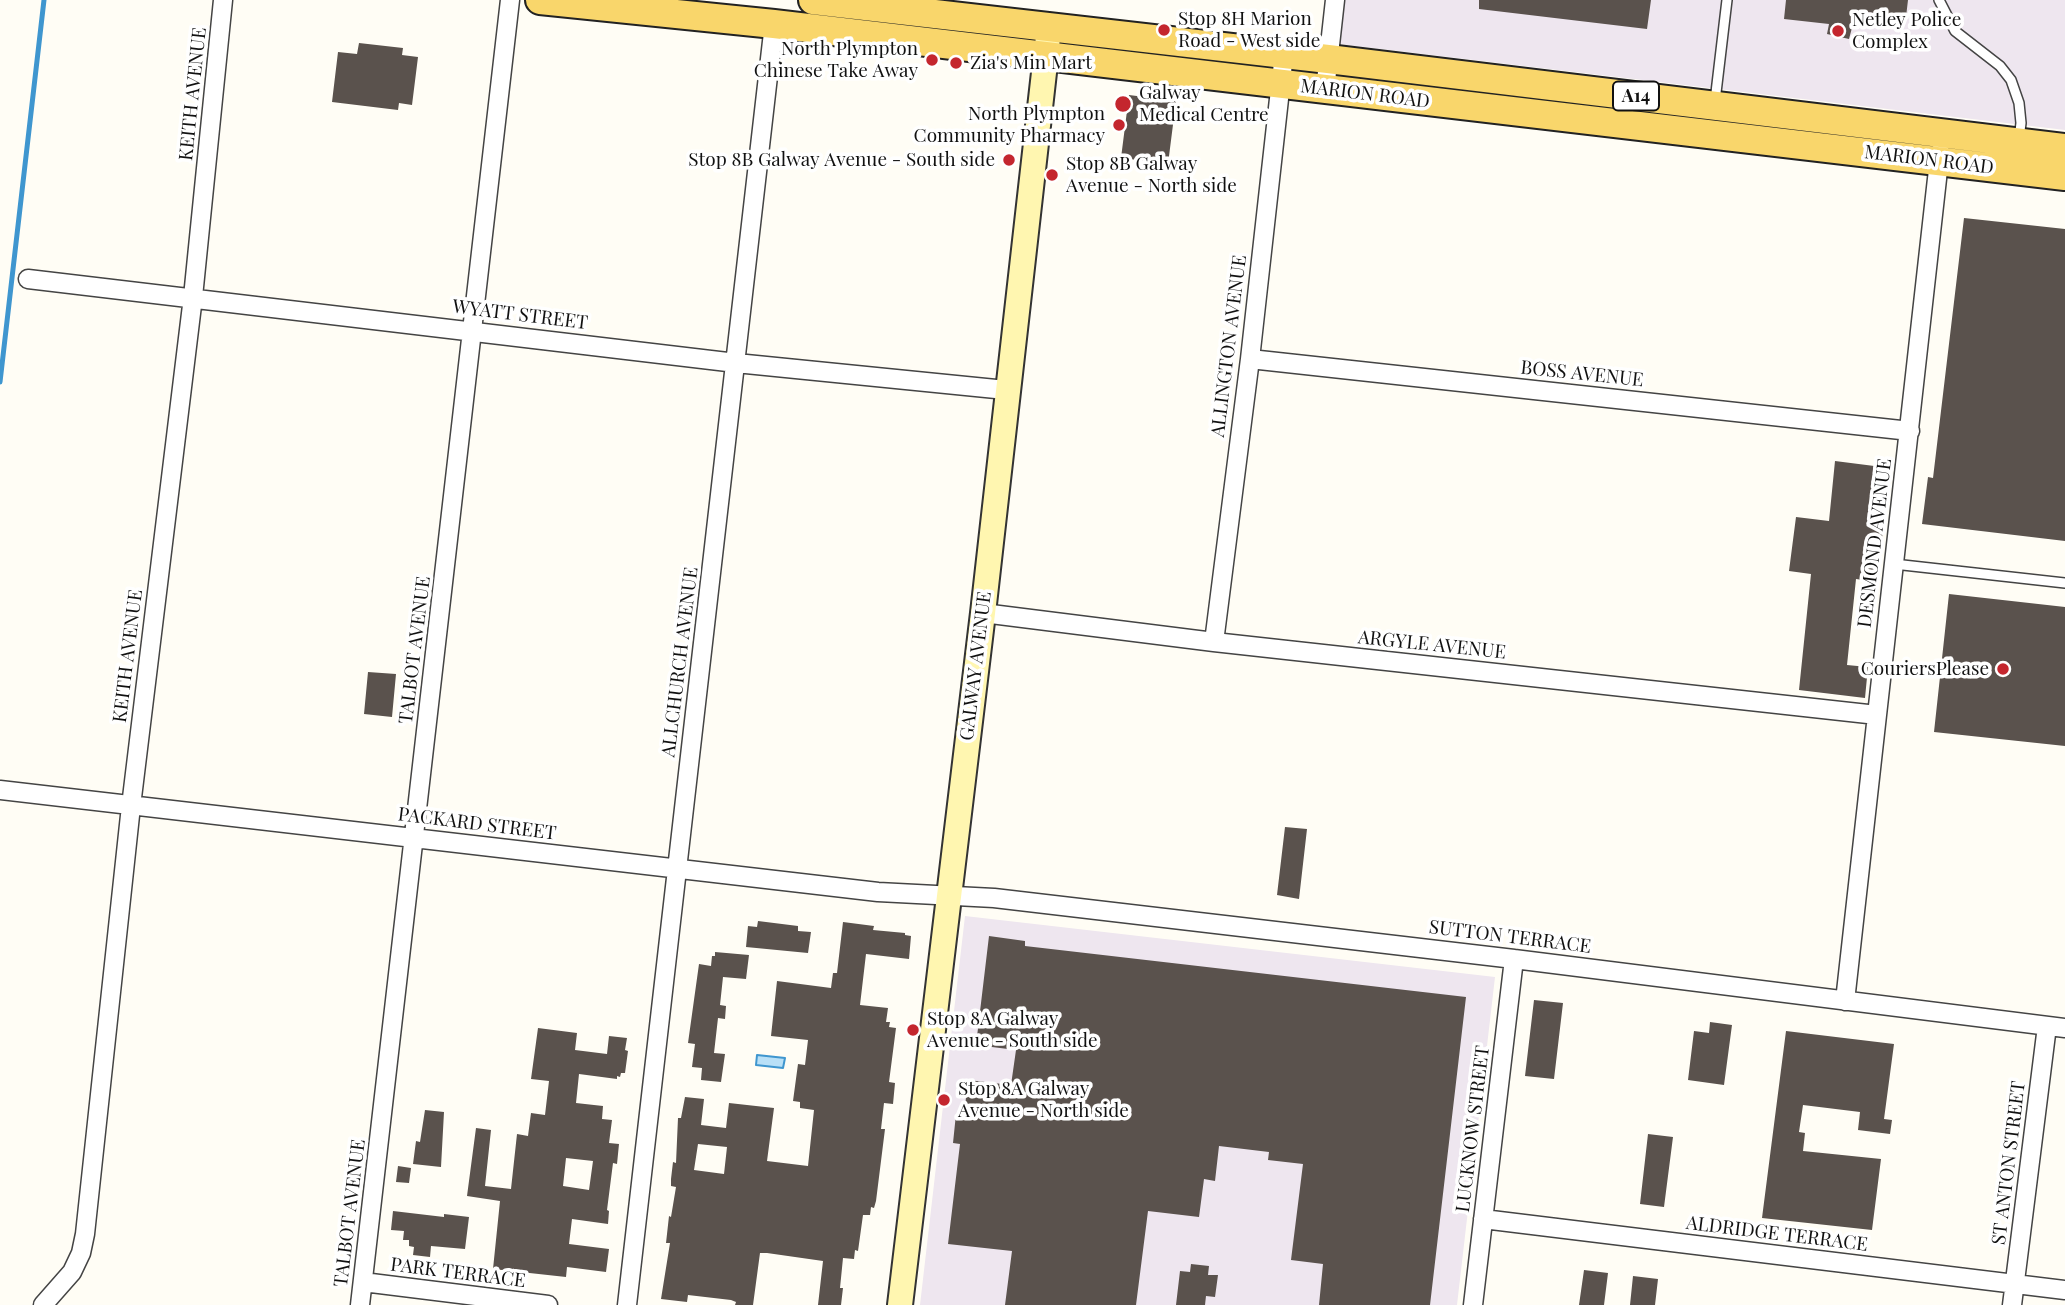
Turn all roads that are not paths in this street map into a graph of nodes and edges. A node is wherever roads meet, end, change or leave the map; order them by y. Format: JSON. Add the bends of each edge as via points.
{"nodes":[{"id":1,"x":223,"y":0,"type":"edge"},
{"id":2,"x":510,"y":0,"type":"edge"},
{"id":3,"x":540,"y":0,"type":"edge"},
{"id":4,"x":813,"y":0,"type":"edge"},
{"id":5,"x":1335,"y":0,"type":"edge"},
{"id":6,"x":1727,"y":0,"type":"edge"},
{"id":7,"x":1940,"y":0,"type":"edge"},
{"id":8,"x":774,"y":24,"type":"junction"},
{"id":9,"x":1049,"y":27,"type":"junction"},
{"id":10,"x":1284,"y":54,"type":"junction"},
{"id":11,"x":1045,"y":57,"type":"junction"},
{"id":12,"x":1328,"y":59,"type":"junction"},
{"id":13,"x":1280,"y":85,"type":"junction"},
{"id":14,"x":1325,"y":90,"type":"junction"},
{"id":15,"x":1713,"y":120,"type":"junction"},
{"id":16,"x":1943,"y":133,"type":"junction"},
{"id":17,"x":2065,"y":148,"type":"edge"},
{"id":18,"x":2018,"y":156,"type":"junction"},
{"id":19,"x":1939,"y":161,"type":"junction"},
{"id":20,"x":2065,"y":176,"type":"edge"},
{"id":21,"x":28,"y":279,"type":"dead end"},
{"id":22,"x":193,"y":297,"type":"junction"},
{"id":23,"x":473,"y":331,"type":"junction"},
{"id":24,"x":1250,"y":359,"type":"junction"},
{"id":25,"x":736,"y":363,"type":"junction"},
{"id":26,"x":1006,"y":390,"type":"junction"},
{"id":27,"x":1910,"y":431,"type":"junction"},
{"id":28,"x":1894,"y":564,"type":"junction"},
{"id":29,"x":2065,"y":583,"type":"edge"},
{"id":30,"x":983,"y":612,"type":"junction"},
{"id":31,"x":1214,"y":642,"type":"junction"},
{"id":32,"x":1877,"y":715,"type":"junction"},
{"id":33,"x":0,"y":790,"type":"edge"},
{"id":34,"x":131,"y":806,"type":"junction"},
{"id":35,"x":414,"y":838,"type":"junction"},
{"id":36,"x":678,"y":869,"type":"junction"},
{"id":37,"x":949,"y":896,"type":"junction"},
{"id":38,"x":1514,"y":958,"type":"junction"},
{"id":39,"x":1845,"y":1001,"type":"junction"},
{"id":40,"x":2056,"y":1027,"type":"edge"},
{"id":41,"x":1483,"y":1219,"type":"junction"},
{"id":42,"x":363,"y":1282,"type":"junction"},
{"id":43,"x":2015,"y":1284,"type":"junction"},
{"id":44,"x":2065,"y":1290,"type":"edge"},
{"id":45,"x":43,"y":1305,"type":"edge"},
{"id":46,"x":360,"y":1305,"type":"edge"},
{"id":47,"x":548,"y":1305,"type":"edge"},
{"id":48,"x":627,"y":1305,"type":"edge"},
{"id":49,"x":901,"y":1305,"type":"edge"},
{"id":50,"x":1473,"y":1305,"type":"edge"},
{"id":51,"x":2012,"y":1305,"type":"edge"}],
"edges":[{"from":1,"to":22,"type":"street","name":"KEITH AVENUE"},
{"from":2,"to":23,"type":"street","name":"TALBOT AVENUE"},
{"from":3,"to":8,"type":"main road","name":"MARION ROAD","number":"A14"},
{"from":4,"to":9,"type":"main road","name":"MARION ROAD","number":"A14"},
{"from":5,"to":12,"type":"street"},
{"from":6,"to":15,"type":"lane"},
{"from":7,"to":18,"type":"lane","via":[[1955,31],[2011,80],[2021,122]]},
{"from":8,"to":11,"type":"main road","name":"MARION ROAD","number":"A14"},
{"from":8,"to":25,"type":"street","name":"ALLCHURCH AVENUE"},
{"from":9,"to":10,"type":"main road","name":"MARION ROAD","number":"A14"},
{"from":9,"to":11,"type":"street","name":"GALWAY AVENUE"},
{"from":10,"to":12,"type":"main road","name":"MARION ROAD","number":"A14"},
{"from":10,"to":13,"type":"street","name":"ALLINGTON AVENUE"},
{"from":11,"to":13,"type":"main road","name":"MARION ROAD","number":"A14"},
{"from":11,"to":26,"type":"street","name":"GALWAY AVENUE"},
{"from":12,"to":14,"type":"street"},
{"from":12,"to":15,"type":"main road","name":"MARION ROAD","number":"A14"},
{"from":13,"to":14,"type":"main road","name":"MARION ROAD","number":"A14"},
{"from":13,"to":24,"type":"street","name":"ALLINGTON AVENUE"},
{"from":14,"to":15,"type":"main road","name":"MARION ROAD","number":"A14"},
{"from":15,"to":16,"type":"main road","name":"MARION ROAD","number":"A14"},
{"from":15,"to":19,"type":"main road","name":"MARION ROAD","number":"A14"},
{"from":16,"to":18,"type":"main road","name":"MARION ROAD","number":"A14"},
{"from":16,"to":19,"type":"street","name":"DESMOND AVENUE"},
{"from":17,"to":18,"type":"main road","name":"MARION ROAD","number":"A14"},
{"from":18,"to":19,"type":"main road","name":"MARION ROAD","number":"A14"},
{"from":18,"to":20,"type":"main road","name":"MARION ROAD","number":"A14"},
{"from":19,"to":27,"type":"street","name":"DESMOND AVENUE"},
{"from":21,"to":22,"type":"street","name":"WYATT STREET"},
{"from":22,"to":23,"type":"street","name":"WYATT STREET"},
{"from":22,"to":34,"type":"street","name":"KEITH AVENUE"},
{"from":23,"to":25,"type":"street","name":"WYATT STREET"},
{"from":23,"to":35,"type":"street","name":"TALBOT AVENUE"},
{"from":24,"to":27,"type":"street","name":"BOSS AVENUE"},
{"from":24,"to":31,"type":"street","name":"ALLINGTON AVENUE"},
{"from":25,"to":26,"type":"street","name":"WYATT STREET"},
{"from":25,"to":36,"type":"street","name":"ALLCHURCH AVENUE"},
{"from":26,"to":30,"type":"street","name":"GALWAY AVENUE"},
{"from":27,"to":28,"type":"street","name":"DESMOND AVENUE"},
{"from":28,"to":29,"type":"lane"},
{"from":28,"to":32,"type":"street","name":"DESMOND AVENUE"},
{"from":30,"to":31,"type":"street","name":"ARGYLE AVENUE"},
{"from":30,"to":37,"type":"street","name":"GALWAY AVENUE"},
{"from":31,"to":32,"type":"street","name":"ARGYLE AVENUE"},
{"from":32,"to":39,"type":"street","name":"DESMOND AVENUE"},
{"from":33,"to":34,"type":"street","name":"PACKARD STREET"},
{"from":34,"to":35,"type":"street","name":"PACKARD STREET"},
{"from":34,"to":45,"type":"street","name":"KEITH AVENUE","via":[[85,1234],[72,1272]]},
{"from":35,"to":36,"type":"street","name":"PACKARD STREET"},
{"from":35,"to":42,"type":"street","name":"TALBOT AVENUE"},
{"from":36,"to":37,"type":"street","name":"PACKARD STREET"},
{"from":36,"to":48,"type":"street","name":"ALLCHURCH AVENUE"},
{"from":37,"to":38,"type":"street","name":"SUTTON TERRACE"},
{"from":37,"to":49,"type":"street","name":"GALWAY AVENUE"},
{"from":38,"to":39,"type":"street","name":"SUTTON TERRACE"},
{"from":38,"to":41,"type":"street","name":"LUCKNOW STREET"},
{"from":39,"to":40,"type":"street","name":"SUTTON TERRACE"},
{"from":40,"to":43,"type":"street","name":"ST ANTON STREET"},
{"from":41,"to":43,"type":"street","name":"ALDRIDGE TERRACE"},
{"from":41,"to":50,"type":"street","name":"LUCKNOW STREET"},
{"from":42,"to":46,"type":"street","name":"TALBOT AVENUE"},
{"from":42,"to":47,"type":"street","name":"PARK TERRACE"},
{"from":43,"to":44,"type":"street","name":"ALDRIDGE TERRACE"},
{"from":43,"to":51,"type":"street","name":"ST ANTON STREET"}]}
